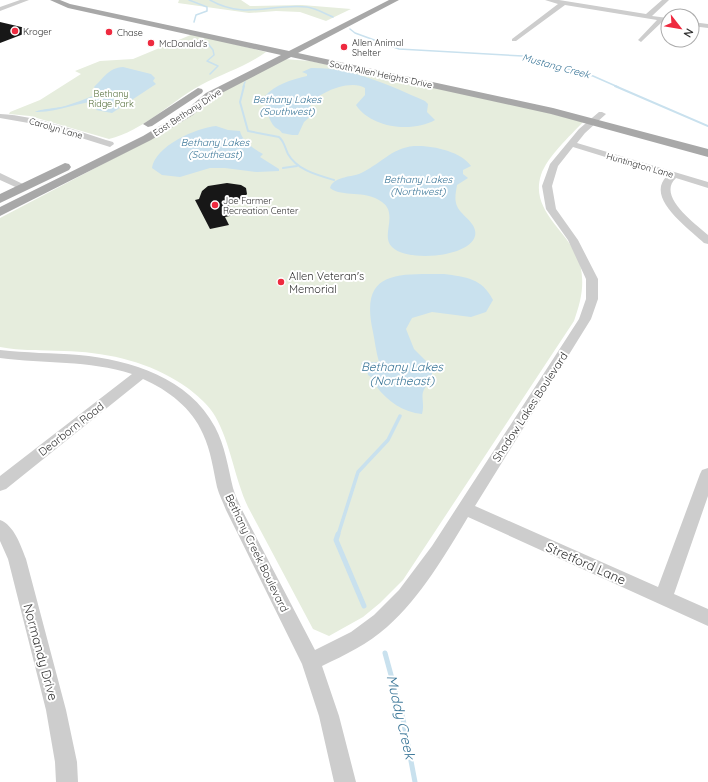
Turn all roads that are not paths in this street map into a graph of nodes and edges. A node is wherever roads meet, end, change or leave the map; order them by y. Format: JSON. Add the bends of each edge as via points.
{"nodes":[{"id":1,"x":26,"y":0,"type":"edge"},
{"id":2,"x":54,"y":0,"type":"edge"},
{"id":3,"x":379,"y":0,"type":"edge"},
{"id":4,"x":395,"y":0,"type":"edge"},
{"id":5,"x":548,"y":0,"type":"edge"},
{"id":6,"x":579,"y":0,"type":"edge"},
{"id":7,"x":666,"y":0,"type":"edge"},
{"id":8,"x":67,"y":2,"type":"edge"},
{"id":9,"x":564,"y":3,"type":"junction"},
{"id":10,"x":572,"y":5,"type":"junction"},
{"id":11,"x":0,"y":9,"type":"edge"},
{"id":12,"x":647,"y":17,"type":"junction"},
{"id":13,"x":660,"y":18,"type":"edge"},
{"id":14,"x":168,"y":21,"type":"junction"},
{"id":15,"x":660,"y":24,"type":"edge"},
{"id":16,"x":157,"y":25,"type":"junction"},
{"id":17,"x":514,"y":40,"type":"dead end"},
{"id":18,"x":642,"y":40,"type":"dead end"},
{"id":19,"x":300,"y":49,"type":"junction"},
{"id":20,"x":287,"y":50,"type":"junction"},
{"id":21,"x":275,"y":52,"type":"junction"},
{"id":22,"x":429,"y":76,"type":"junction"},
{"id":23,"x":420,"y":83,"type":"junction"},
{"id":24,"x":0,"y":116,"type":"edge"},
{"id":25,"x":598,"y":118,"type":"junction"},
{"id":26,"x":139,"y":129,"type":"dead end"},
{"id":27,"x":116,"y":141,"type":"joint"},
{"id":28,"x":708,"y":143,"type":"edge"},
{"id":29,"x":572,"y":144,"type":"junction"},
{"id":30,"x":708,"y":153,"type":"edge"},
{"id":31,"x":674,"y":175,"type":"junction"},
{"id":32,"x":0,"y":176,"type":"edge"},
{"id":33,"x":708,"y":185,"type":"edge"},
{"id":34,"x":22,"y":188,"type":"junction"},
{"id":35,"x":38,"y":194,"type":"junction"},
{"id":36,"x":0,"y":199,"type":"edge"},
{"id":37,"x":0,"y":212,"type":"edge"},
{"id":38,"x":708,"y":241,"type":"edge"},
{"id":39,"x":0,"y":354,"type":"edge"},
{"id":40,"x":142,"y":372,"type":"junction"},
{"id":41,"x":708,"y":474,"type":"edge"},
{"id":42,"x":0,"y":485,"type":"edge"},
{"id":43,"x":464,"y":508,"type":"junction"},
{"id":44,"x":0,"y":527,"type":"edge"},
{"id":45,"x":663,"y":598,"type":"junction"},
{"id":46,"x":708,"y":618,"type":"edge"},
{"id":47,"x":311,"y":662,"type":"junction"},
{"id":48,"x":67,"y":782,"type":"edge"},
{"id":49,"x":345,"y":782,"type":"edge"}],
"edges":[{"from":1,"to":11,"type":"street"},
{"from":2,"to":8,"type":"main road","via":[[48,2]]},
{"from":3,"to":20,"type":"main road","name":"East Bethany Drive"},
{"from":4,"to":19,"type":"main road","name":"East Bethany Drive"},
{"from":5,"to":9,"type":"street"},
{"from":6,"to":10,"type":"street"},
{"from":7,"to":12,"type":"street"},
{"from":8,"to":14,"type":"main road","name":"South Allen Heights Drive"},
{"from":8,"to":16,"type":"main road","name":"South Allen Heights Drive"},
{"from":9,"to":10,"type":"street"},
{"from":9,"to":17,"type":"street"},
{"from":10,"to":12,"type":"street"},
{"from":12,"to":13,"type":"street"},
{"from":14,"to":16,"type":"main road"},
{"from":14,"to":20,"type":"main road","name":"South Allen Heights Drive"},
{"from":15,"to":18,"type":"street"},
{"from":16,"to":21,"type":"main road","name":"South Allen Heights Drive"},
{"from":19,"to":20,"type":"main road","name":"East Bethany Drive"},
{"from":19,"to":22,"type":"main road","name":"South Allen Heights Drive"},
{"from":20,"to":21,"type":"main road","name":"South Allen Heights Drive"},
{"from":20,"to":23,"type":"main road","name":"South Allen Heights Drive"},
{"from":20,"to":35,"type":"main road","name":"East Bethany Drive","via":[[210,95],[189,113],[148,138]]},
{"from":21,"to":26,"type":"main road","name":"East Bethany Drive","via":[[202,88]]},
{"from":22,"to":23,"type":"main road"},
{"from":22,"to":25,"type":"main road","name":"South Allen Heights Drive","via":[[567,105]]},
{"from":23,"to":25,"type":"main road","name":"South Allen Heights Drive"},
{"from":24,"to":27,"type":"street","name":"Carolyn Lane","via":[[12,116]]},
{"from":25,"to":28,"type":"main road","name":"South Allen Heights Drive"},
{"from":25,"to":29,"type":"street","name":"Shadow Lakes Boulevard","via":[[582,131]]},
{"from":25,"to":30,"type":"main road","name":"South Allen Heights Drive"},
{"from":27,"to":34,"type":"main road"},
{"from":29,"to":31,"type":"street","name":"Huntington Lane"},
{"from":29,"to":43,"type":"street","name":"Shadow Lakes Boulevard","via":[[553,166],[547,186],[548,198],[550,209],[573,240],[589,270],[592,279],[592,299],[578,332]]},
{"from":31,"to":33,"type":"street","name":"Huntington Lane"},
{"from":31,"to":38,"type":"street","via":[[667,182],[665,190],[668,199],[679,215]]},
{"from":32,"to":34,"type":"street"},
{"from":34,"to":35,"type":"main road"},
{"from":34,"to":36,"type":"main road"},
{"from":35,"to":37,"type":"main road","name":"East Bethany Drive"},
{"from":39,"to":40,"type":"street","name":"Bethany Creek Boulevard","via":[[81,359]]},
{"from":40,"to":42,"type":"street","name":"Dearborn Road"},
{"from":40,"to":47,"type":"street","name":"Bethany Creek Boulevard","via":[[181,394],[206,425],[215,443],[234,510]]},
{"from":41,"to":45,"type":"street"},
{"from":43,"to":45,"type":"street","name":"Stretford Lane"},
{"from":43,"to":47,"type":"street","name":"Shadow Lakes Boulevard","via":[[429,564],[405,596],[381,621],[352,642]]},
{"from":44,"to":48,"type":"street","name":"Normandy Drive","via":[[17,559],[56,710],[66,762]]},
{"from":45,"to":46,"type":"street","name":"Stretford Lane"},
{"from":47,"to":49,"type":"street","name":"Bethany Creek Boulevard","via":[[330,716]]}]}
